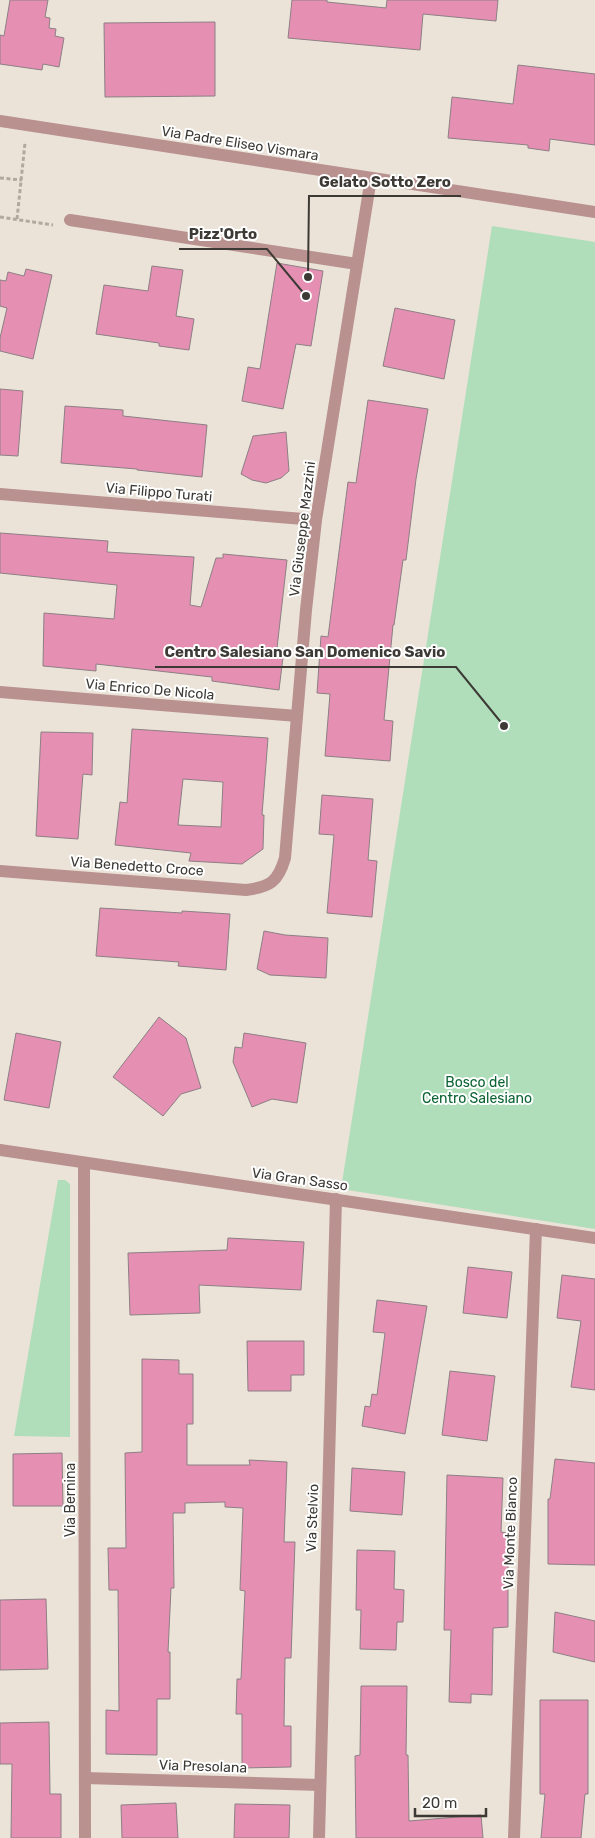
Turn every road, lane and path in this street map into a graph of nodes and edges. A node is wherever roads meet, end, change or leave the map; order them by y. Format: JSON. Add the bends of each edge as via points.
{"nodes":[{"id":1,"x":0,"y":121,"type":"edge"},
{"id":2,"x":26,"y":125,"type":"junction"},
{"id":3,"x":0,"y":178,"type":"edge"},
{"id":4,"x":370,"y":178,"type":"junction"},
{"id":5,"x":22,"y":180,"type":"junction"},
{"id":6,"x":595,"y":212,"type":"edge"},
{"id":7,"x":0,"y":217,"type":"edge"},
{"id":8,"x":16,"y":219,"type":"junction"},
{"id":9,"x":65,"y":223,"type":"joint"},
{"id":10,"x":357,"y":264,"type":"junction"},
{"id":11,"x":0,"y":494,"type":"edge"},
{"id":12,"x":316,"y":520,"type":"junction"},
{"id":13,"x":0,"y":692,"type":"edge"},
{"id":14,"x":297,"y":716,"type":"junction"},
{"id":15,"x":0,"y":871,"type":"edge"},
{"id":16,"x":271,"y":883,"type":"joint"},
{"id":17,"x":0,"y":1150,"type":"edge"},
{"id":18,"x":84,"y":1163,"type":"junction"},
{"id":19,"x":336,"y":1200,"type":"junction"},
{"id":20,"x":536,"y":1228,"type":"junction"},
{"id":21,"x":595,"y":1238,"type":"edge"},
{"id":22,"x":85,"y":1778,"type":"junction"},
{"id":23,"x":320,"y":1785,"type":"junction"},
{"id":24,"x":85,"y":1838,"type":"edge"},
{"id":25,"x":319,"y":1838,"type":"edge"},
{"id":26,"x":514,"y":1838,"type":"edge"}],
"edges":[{"from":1,"to":2,"type":"street","name":"Via Padre Eliseo Vismara"},
{"from":2,"to":4,"type":"street","name":"Via Padre Eliseo Vismara"},
{"from":2,"to":5,"type":"path"},
{"from":3,"to":5,"type":"path"},
{"from":4,"to":6,"type":"street","name":"Via Padre Eliseo Vismara"},
{"from":4,"to":10,"type":"street","name":"Via Giuseppe Mazzini"},
{"from":5,"to":8,"type":"path"},
{"from":7,"to":8,"type":"path"},
{"from":8,"to":9,"type":"path"},
{"from":9,"to":10,"type":"street"},
{"from":10,"to":12,"type":"street","name":"Via Giuseppe Mazzini"},
{"from":11,"to":12,"type":"street","name":"Via Filippo Turati"},
{"from":12,"to":14,"type":"street","name":"Via Giuseppe Mazzini"},
{"from":13,"to":14,"type":"street","name":"Via Enrico De Nicola"},
{"from":14,"to":16,"type":"street","name":"Via Giuseppe Mazzini","via":[[285,858]]},
{"from":15,"to":16,"type":"street","name":"Via Benedetto Croce","via":[[246,890]]},
{"from":17,"to":18,"type":"street","name":"Via Gran Sasso"},
{"from":18,"to":19,"type":"street","name":"Via Gran Sasso"},
{"from":18,"to":22,"type":"street","name":"Via Bernina"},
{"from":19,"to":20,"type":"street","name":"Via Gran Sasso"},
{"from":19,"to":23,"type":"street","name":"Via Stelvio"},
{"from":20,"to":21,"type":"street","name":"Via Gran Sasso"},
{"from":20,"to":26,"type":"street","name":"Via Monte Bianco"},
{"from":22,"to":23,"type":"street","name":"Via Presolana"},
{"from":22,"to":24,"type":"street","name":"Via Bernina"},
{"from":23,"to":25,"type":"street","name":"Via Stelvio"}]}
